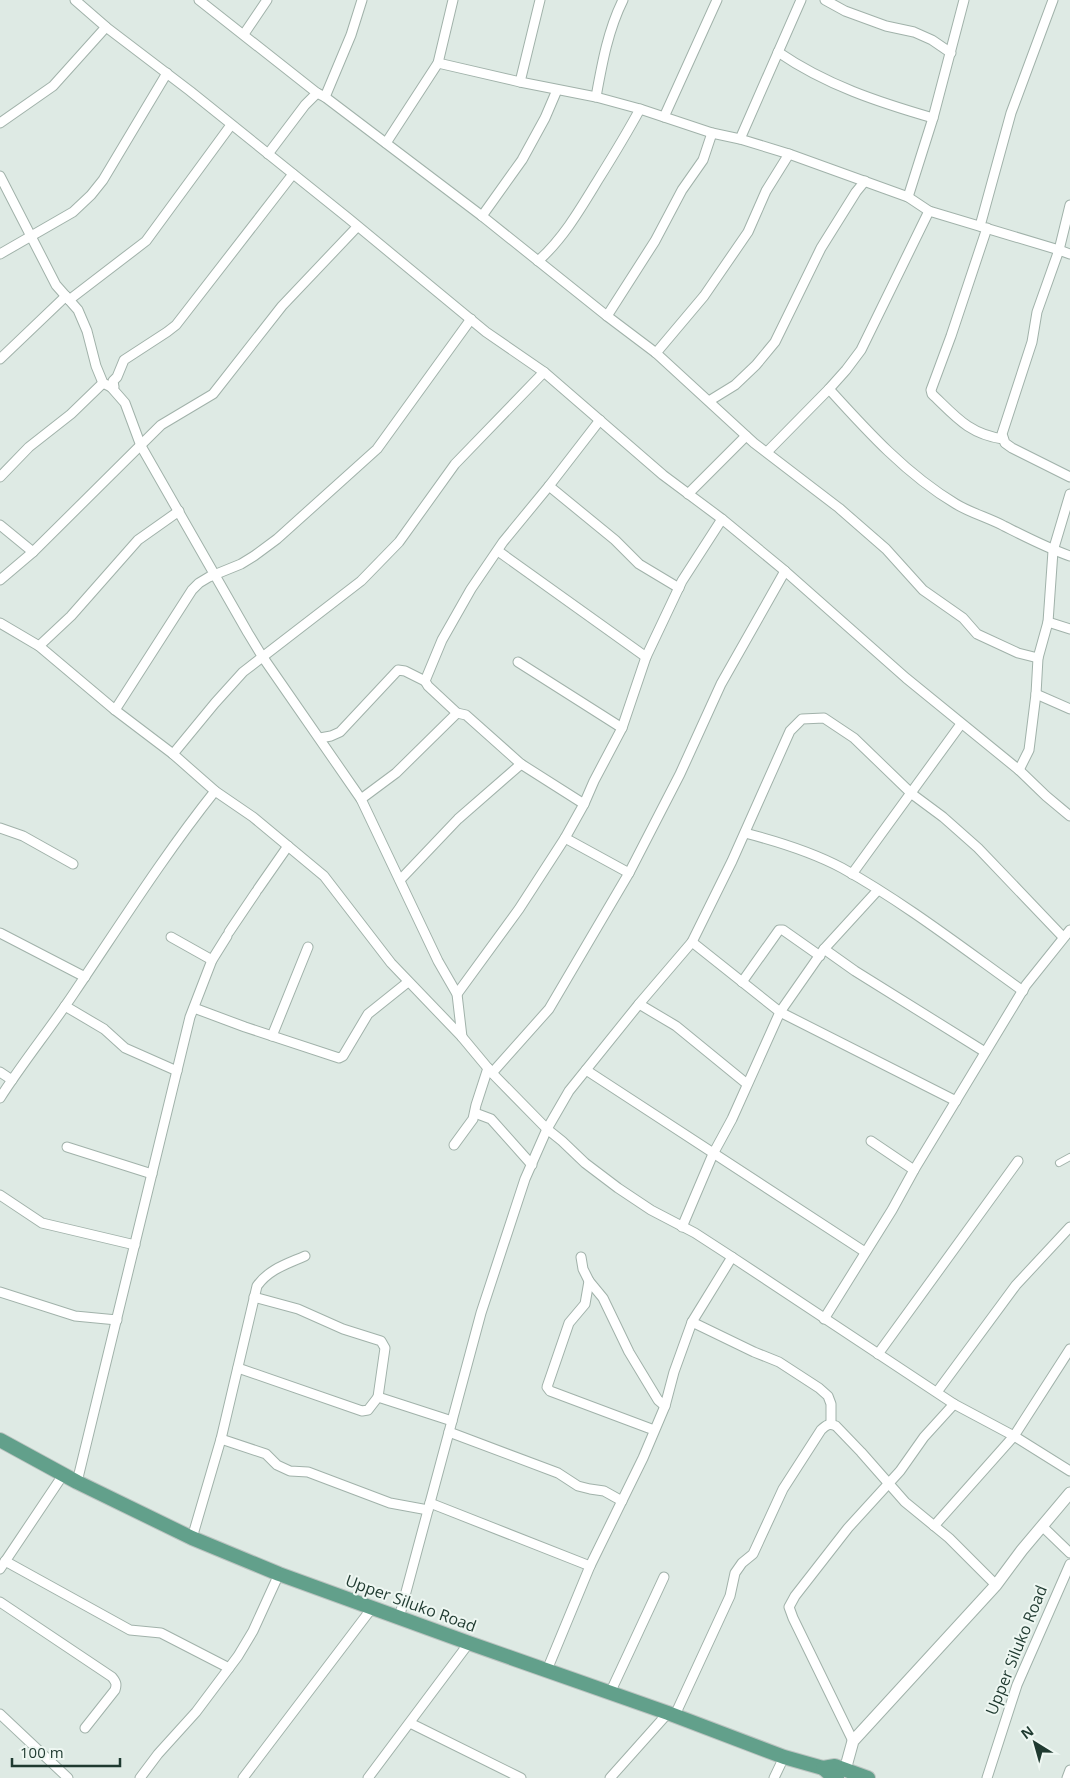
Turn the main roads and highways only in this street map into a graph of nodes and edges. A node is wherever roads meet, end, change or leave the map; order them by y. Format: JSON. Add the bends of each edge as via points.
{"nodes":[{"id":1,"x":0,"y":1440,"type":"edge"},
{"id":2,"x":841,"y":1774,"type":"edge"},
{"id":3,"x":868,"y":1778,"type":"edge"}],
"edges":[{"from":1,"to":2,"type":"main road","name":"Upper Siluko Road","via":[[63,1475],[192,1538],[279,1574],[784,1757],[823,1768],[834,1766]]},
{"from":2,"to":3,"type":"main road","name":"Upper Siluko Road"}]}
